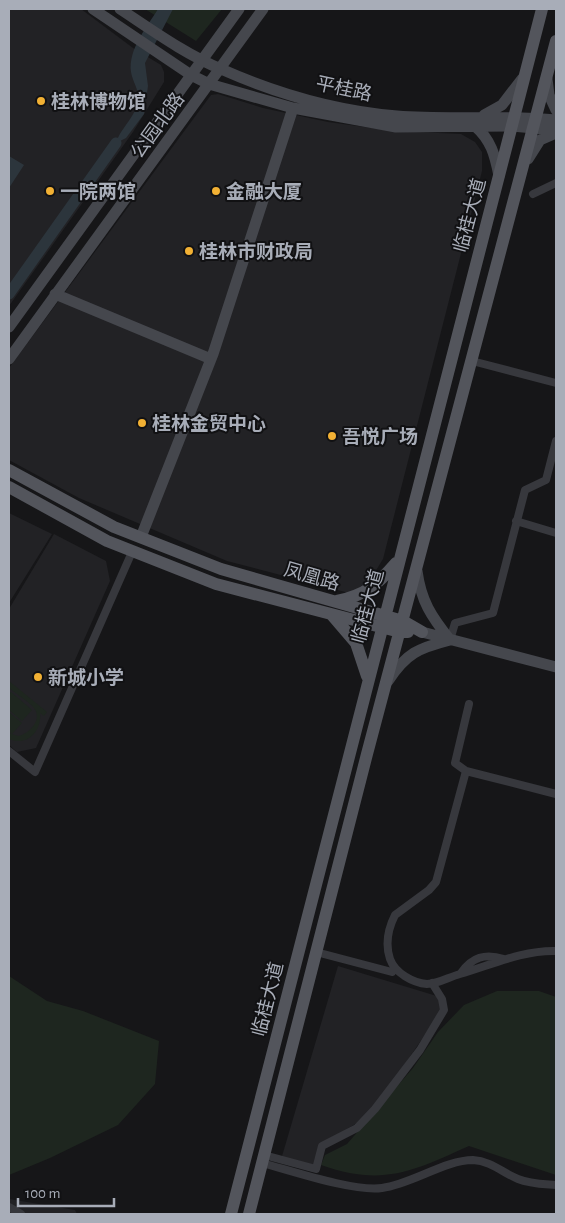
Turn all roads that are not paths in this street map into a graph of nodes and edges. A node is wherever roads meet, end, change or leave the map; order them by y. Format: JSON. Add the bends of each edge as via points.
{"nodes":[{"id":1,"x":93,"y":9,"type":"edge"},
{"id":2,"x":120,"y":9,"type":"edge"},
{"id":3,"x":239,"y":9,"type":"edge"},
{"id":4,"x":262,"y":9,"type":"edge"},
{"id":5,"x":542,"y":9,"type":"edge"},
{"id":6,"x":556,"y":41,"type":"edge"},
{"id":7,"x":203,"y":59,"type":"junction"},
{"id":8,"x":220,"y":69,"type":"junction"},
{"id":9,"x":525,"y":73,"type":"junction"},
{"id":10,"x":547,"y":74,"type":"junction"},
{"id":11,"x":191,"y":75,"type":"junction"},
{"id":12,"x":209,"y":84,"type":"junction"},
{"id":13,"x":290,"y":107,"type":"junction"},
{"id":14,"x":556,"y":110,"type":"edge"},
{"id":15,"x":556,"y":120,"type":"edge"},
{"id":16,"x":478,"y":121,"type":"junction"},
{"id":17,"x":513,"y":121,"type":"junction"},
{"id":18,"x":534,"y":122,"type":"junction"},
{"id":19,"x":556,"y":131,"type":"edge"},
{"id":20,"x":521,"y":174,"type":"junction"},
{"id":21,"x":498,"y":176,"type":"junction"},
{"id":22,"x":556,"y":183,"type":"edge"},
{"id":23,"x":533,"y":194,"type":"dead end"},
{"id":24,"x":56,"y":293,"type":"junction"},
{"id":25,"x":9,"y":326,"type":"edge"},
{"id":26,"x":209,"y":355,"type":"junction"},
{"id":27,"x":9,"y":360,"type":"edge"},
{"id":28,"x":472,"y":362,"type":"junction"},
{"id":29,"x":556,"y":384,"type":"edge"},
{"id":30,"x":556,"y":441,"type":"edge"},
{"id":31,"x":9,"y":470,"type":"edge"},
{"id":32,"x":9,"y":487,"type":"edge"},
{"id":33,"x":516,"y":522,"type":"junction"},
{"id":34,"x":556,"y":532,"type":"edge"},
{"id":35,"x":138,"y":536,"type":"junction"},
{"id":36,"x":132,"y":552,"type":"junction"},
{"id":37,"x":398,"y":561,"type":"junction"},
{"id":38,"x":416,"y":569,"type":"junction"},
{"id":39,"x":332,"y":608,"type":"junction"},
{"id":40,"x":382,"y":621,"type":"junction"},
{"id":41,"x":401,"y":626,"type":"junction"},
{"id":42,"x":422,"y":632,"type":"joint"},
{"id":43,"x":450,"y":640,"type":"junction"},
{"id":44,"x":556,"y":667,"type":"edge"},
{"id":45,"x":367,"y":679,"type":"junction"},
{"id":46,"x":385,"y":687,"type":"junction"},
{"id":47,"x":469,"y":704,"type":"dead end"},
{"id":48,"x":9,"y":751,"type":"edge"},
{"id":49,"x":466,"y":771,"type":"junction"},
{"id":50,"x":556,"y":794,"type":"edge"},
{"id":51,"x":556,"y":951,"type":"edge"},
{"id":52,"x":316,"y":952,"type":"junction"},
{"id":53,"x":392,"y":972,"type":"dead end"},
{"id":54,"x":432,"y":983,"type":"junction"},
{"id":55,"x":263,"y":1159,"type":"junction"},
{"id":56,"x":556,"y":1185,"type":"edge"},
{"id":57,"x":9,"y":1207,"type":"edge"},
{"id":58,"x":21,"y":1214,"type":"edge"},
{"id":59,"x":231,"y":1214,"type":"edge"},
{"id":60,"x":249,"y":1214,"type":"edge"}],
"edges":[{"from":1,"to":11,"type":"main road","name":"平桂路"},
{"from":2,"to":7,"type":"main road","name":"平桂路"},
{"from":3,"to":7,"type":"main road","name":"公园北路"},
{"from":4,"to":8,"type":"main road","name":"公园北路"},
{"from":5,"to":9,"type":"main road","name":"临桂大道"},
{"from":6,"to":10,"type":"main road","name":"临桂大道"},
{"from":7,"to":8,"type":"main road","name":"平桂路"},
{"from":7,"to":11,"type":"main road","name":"公园北路"},
{"from":8,"to":12,"type":"main road","name":"公园北路"},
{"from":8,"to":16,"type":"main road","name":"平桂路","via":[[340,107],[397,116]]},
{"from":9,"to":16,"type":"main road","via":[[502,105]]},
{"from":9,"to":17,"type":"main road","name":"临桂大道"},
{"from":10,"to":14,"type":"main road","via":[[549,95]]},
{"from":10,"to":18,"type":"main road","name":"临桂大道"},
{"from":11,"to":12,"type":"main road","name":"平桂路"},
{"from":11,"to":25,"type":"main road","name":"公园北路"},
{"from":12,"to":13,"type":"main road","name":"平桂路"},
{"from":12,"to":24,"type":"main road","name":"公园北路"},
{"from":13,"to":16,"type":"main road","name":"平桂路","via":[[396,127]]},
{"from":13,"to":26,"type":"main road"},
{"from":15,"to":18,"type":"main road","name":"平桂路"},
{"from":16,"to":17,"type":"main road","name":"平桂路"},
{"from":16,"to":21,"type":"main road","via":[[492,146]]},
{"from":17,"to":18,"type":"main road","name":"平桂路"},
{"from":17,"to":21,"type":"main road","name":"临桂大道"},
{"from":18,"to":19,"type":"main road","name":"平桂路"},
{"from":18,"to":20,"type":"main road","name":"临桂大道"},
{"from":19,"to":20,"type":"main road","via":[[534,146]]},
{"from":20,"to":28,"type":"main road","name":"临桂大道"},
{"from":21,"to":37,"type":"main road","name":"临桂大道"},
{"from":22,"to":23,"type":"street"},
{"from":24,"to":26,"type":"main road"},
{"from":24,"to":27,"type":"main road","name":"公园北路"},
{"from":26,"to":35,"type":"main road"},
{"from":28,"to":29,"type":"street"},
{"from":28,"to":38,"type":"main road","name":"临桂大道"},
{"from":30,"to":33,"type":"street","via":[[546,480],[525,490]]},
{"from":31,"to":35,"type":"main road","name":"凤凰路","via":[[114,527]]},
{"from":32,"to":36,"type":"main road","name":"凤凰路"},
{"from":33,"to":34,"type":"street"},
{"from":33,"to":43,"type":"street","via":[[492,612],[455,623]]},
{"from":35,"to":39,"type":"main road","name":"凤凰路"},
{"from":36,"to":39,"type":"main road","name":"凤凰路","via":[[216,584]]},
{"from":36,"to":48,"type":"street","via":[[35,772]]},
{"from":37,"to":39,"type":"main road","via":[[380,582],[365,593]]},
{"from":37,"to":40,"type":"main road","name":"临桂大道"},
{"from":38,"to":41,"type":"main road","name":"临桂大道"},
{"from":38,"to":43,"type":"main road","via":[[425,606]]},
{"from":39,"to":40,"type":"main road","name":"凤凰路"},
{"from":39,"to":45,"type":"main road","via":[[356,643]]},
{"from":40,"to":41,"type":"main road","name":"凤凰路"},
{"from":40,"to":45,"type":"main road","name":"临桂大道"},
{"from":41,"to":42,"type":"main road","name":"凤凰路"},
{"from":41,"to":46,"type":"main road","name":"临桂大道"},
{"from":42,"to":43,"type":"main road"},
{"from":43,"to":44,"type":"main road"},
{"from":43,"to":46,"type":"main road","via":[[405,658]]},
{"from":45,"to":59,"type":"main road","name":"临桂大道"},
{"from":46,"to":52,"type":"main road","name":"临桂大道"},
{"from":47,"to":49,"type":"street","via":[[455,763]]},
{"from":49,"to":50,"type":"street"},
{"from":49,"to":54,"type":"street","via":[[436,882],[395,915],[388,934],[389,956],[394,966],[409,978]]},
{"from":51,"to":54,"type":"street","via":[[504,959],[476,958],[461,974]]},
{"from":52,"to":53,"type":"street"},
{"from":52,"to":55,"type":"main road","name":"临桂大道"},
{"from":54,"to":55,"type":"street","via":[[442,999],[444,1010],[405,1072],[366,1119],[357,1128],[322,1146],[316,1169]]},
{"from":55,"to":56,"type":"street","via":[[358,1188],[380,1188],[410,1182],[458,1162],[474,1160],[519,1179]]},
{"from":55,"to":60,"type":"main road","name":"临桂大道"},
{"from":57,"to":58,"type":"street"}]}
